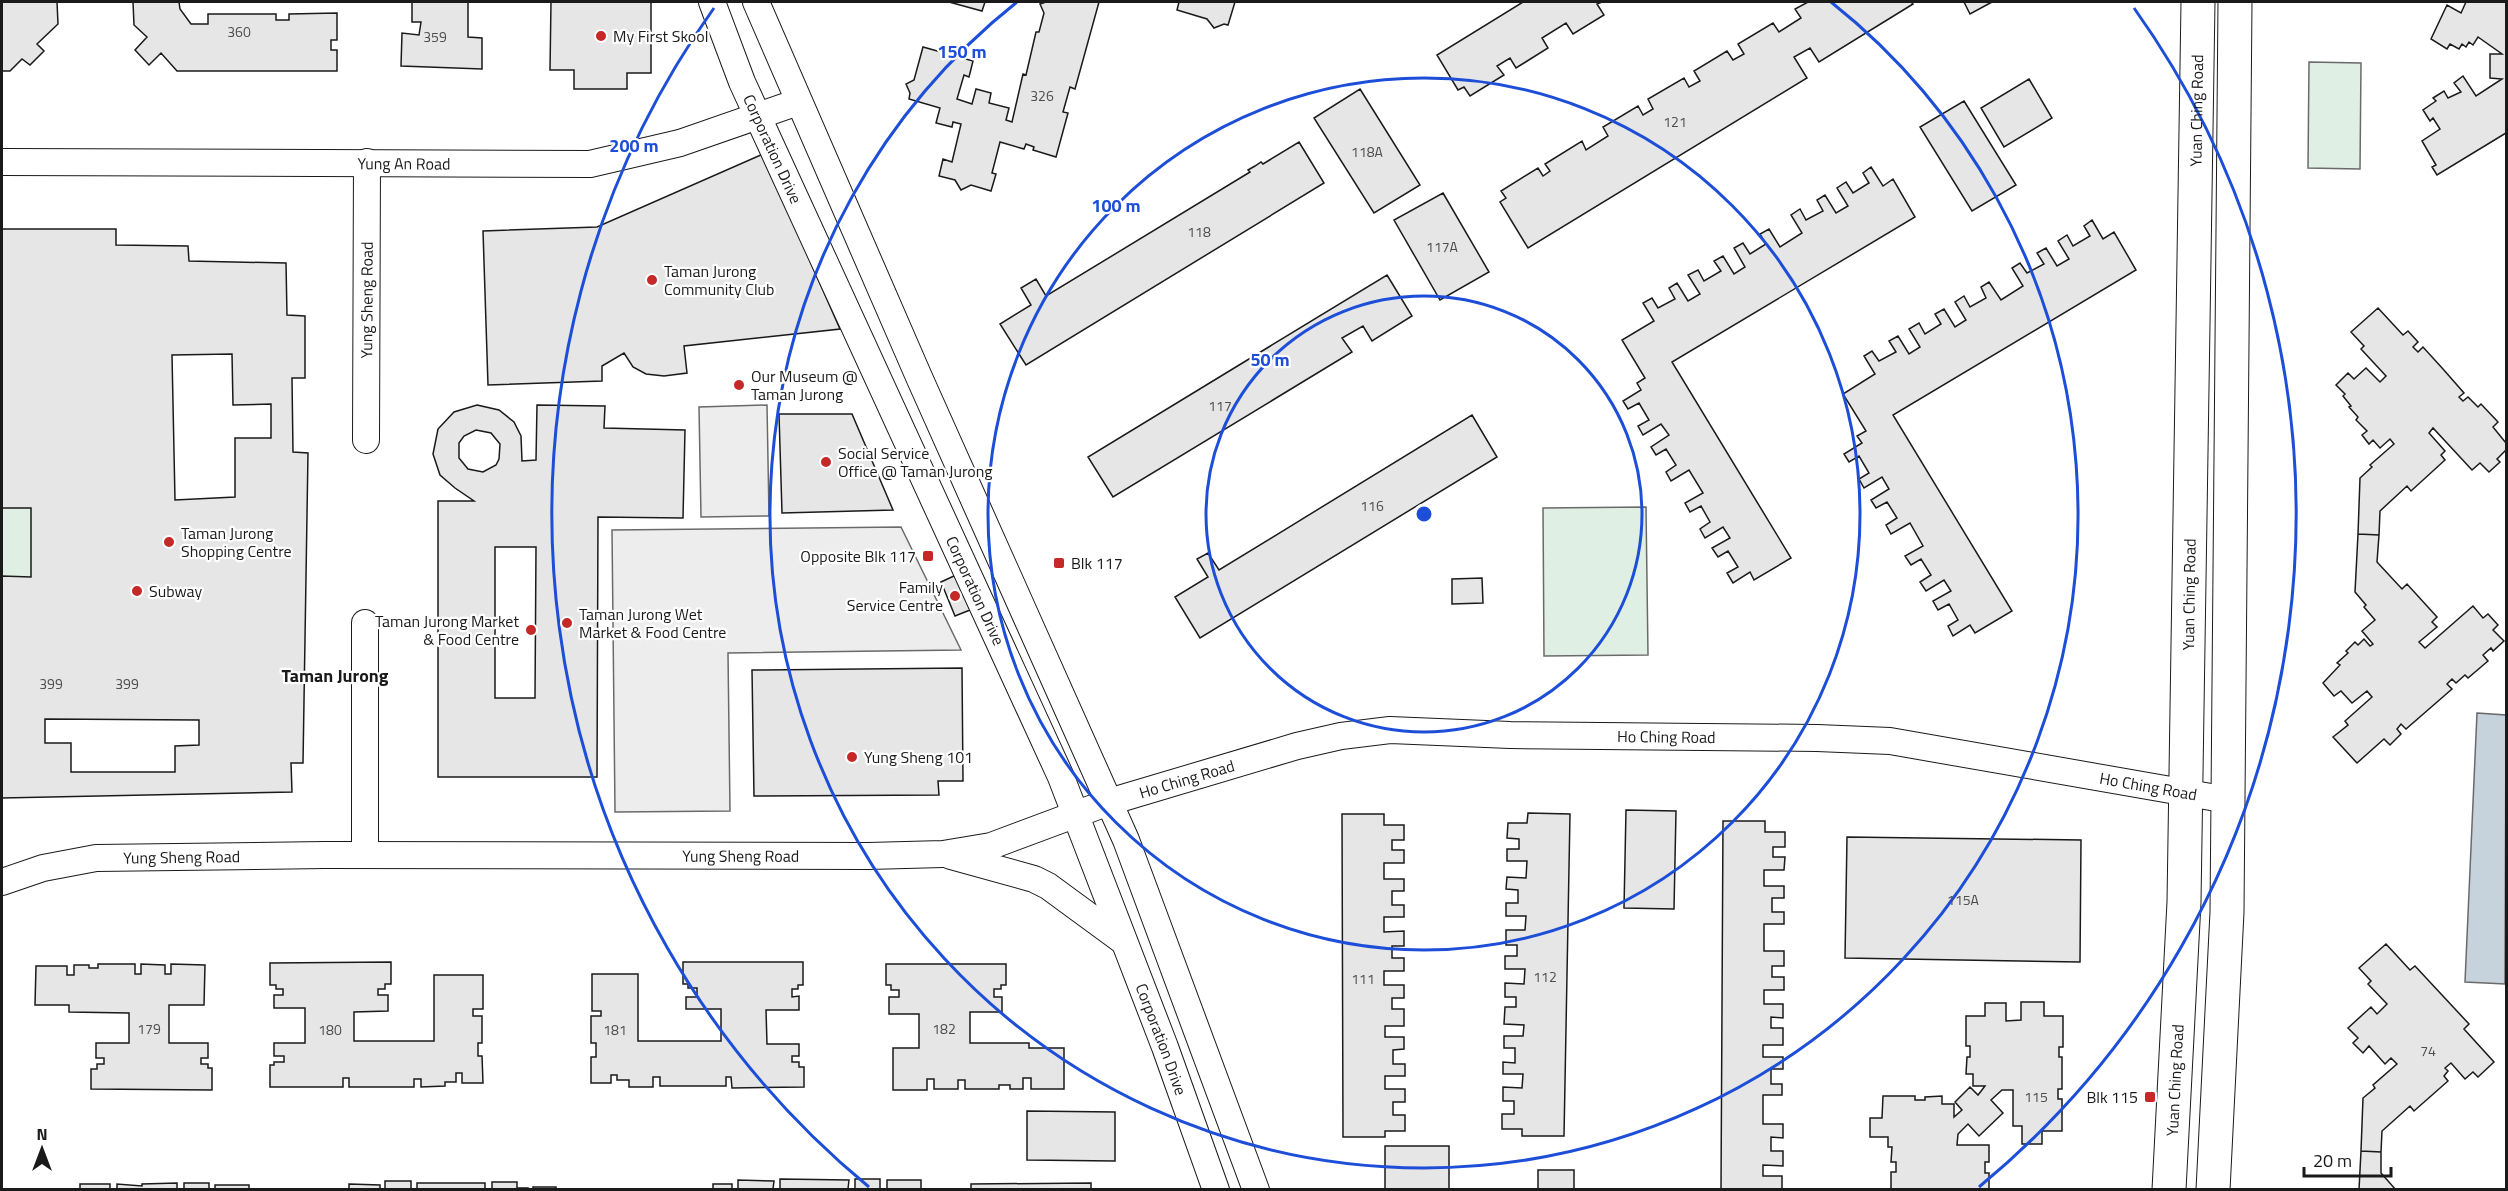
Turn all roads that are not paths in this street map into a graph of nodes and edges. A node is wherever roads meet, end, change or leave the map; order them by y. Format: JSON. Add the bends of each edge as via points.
{"nodes":[{"id":1,"x":712,"y":2,"type":"edge"},
{"id":2,"x":756,"y":2,"type":"edge"},
{"id":3,"x":2198,"y":2,"type":"edge"},
{"id":4,"x":2235,"y":2,"type":"edge"},
{"id":5,"x":798,"y":102,"type":"junction"},
{"id":6,"x":758,"y":116,"type":"junction"},
{"id":7,"x":2,"y":162,"type":"edge"},
{"id":8,"x":367,"y":162,"type":"junction"},
{"id":9,"x":2193,"y":355,"type":"junction"},
{"id":10,"x":2232,"y":355,"type":"junction"},
{"id":11,"x":366,"y":440,"type":"dead end"},
{"id":12,"x":365,"y":622,"type":"dead end"},
{"id":13,"x":2186,"y":793,"type":"junction"},
{"id":14,"x":2228,"y":800,"type":"junction"},
{"id":15,"x":1109,"y":802,"type":"junction"},
{"id":16,"x":1077,"y":814,"type":"junction"},
{"id":17,"x":943,"y":854,"type":"junction"},
{"id":18,"x":364,"y":855,"type":"junction"},
{"id":19,"x":2,"y":882,"type":"edge"},
{"id":20,"x":1123,"y":941,"type":"junction"},
{"id":21,"x":1216,"y":1190,"type":"edge"},
{"id":22,"x":1256,"y":1190,"type":"edge"},
{"id":23,"x":2169,"y":1190,"type":"edge"},
{"id":24,"x":2213,"y":1190,"type":"edge"}],
"edges":[{"from":1,"to":6,"type":"street","name":"Corporation Drive"},
{"from":2,"to":5,"type":"street"},
{"from":3,"to":9,"type":"street","name":"Yuan Ching Road"},
{"from":4,"to":10,"type":"street"},
{"from":5,"to":6,"type":"street","name":"Yung An Road"},
{"from":5,"to":15,"type":"street"},
{"from":6,"to":8,"type":"street","name":"Yung An Road","via":[[680,143],[590,164]]},
{"from":6,"to":16,"type":"street","name":"Corporation Drive"},
{"from":7,"to":8,"type":"street","name":"Yung An Road"},
{"from":8,"to":11,"type":"street","name":"Yung Sheng Road"},
{"from":9,"to":10,"type":"street"},
{"from":9,"to":13,"type":"street","name":"Yuan Ching Road"},
{"from":10,"to":14,"type":"street"},
{"from":12,"to":18,"type":"street"},
{"from":13,"to":14,"type":"street","name":"Ho Ching Road"},
{"from":13,"to":15,"type":"street","name":"Ho Ching Road","via":[[1890,741],[1390,730],[1297,746]]},
{"from":13,"to":23,"type":"street","name":"Yuan Ching Road"},
{"from":14,"to":24,"type":"street","via":[[2227,912]]},
{"from":15,"to":16,"type":"street","name":"Yung Sheng Road"},
{"from":15,"to":22,"type":"street"},
{"from":16,"to":17,"type":"street","name":"Yung Sheng Road","via":[[991,846]]},
{"from":16,"to":20,"type":"street","name":"Corporation Drive"},
{"from":17,"to":18,"type":"street","name":"Yung Sheng Road"},
{"from":17,"to":20,"type":"street","via":[[1034,879]]},
{"from":18,"to":19,"type":"street","name":"Yung Sheng Road","via":[[96,858],[43,868]]},
{"from":20,"to":21,"type":"street","name":"Corporation Drive"}]}
